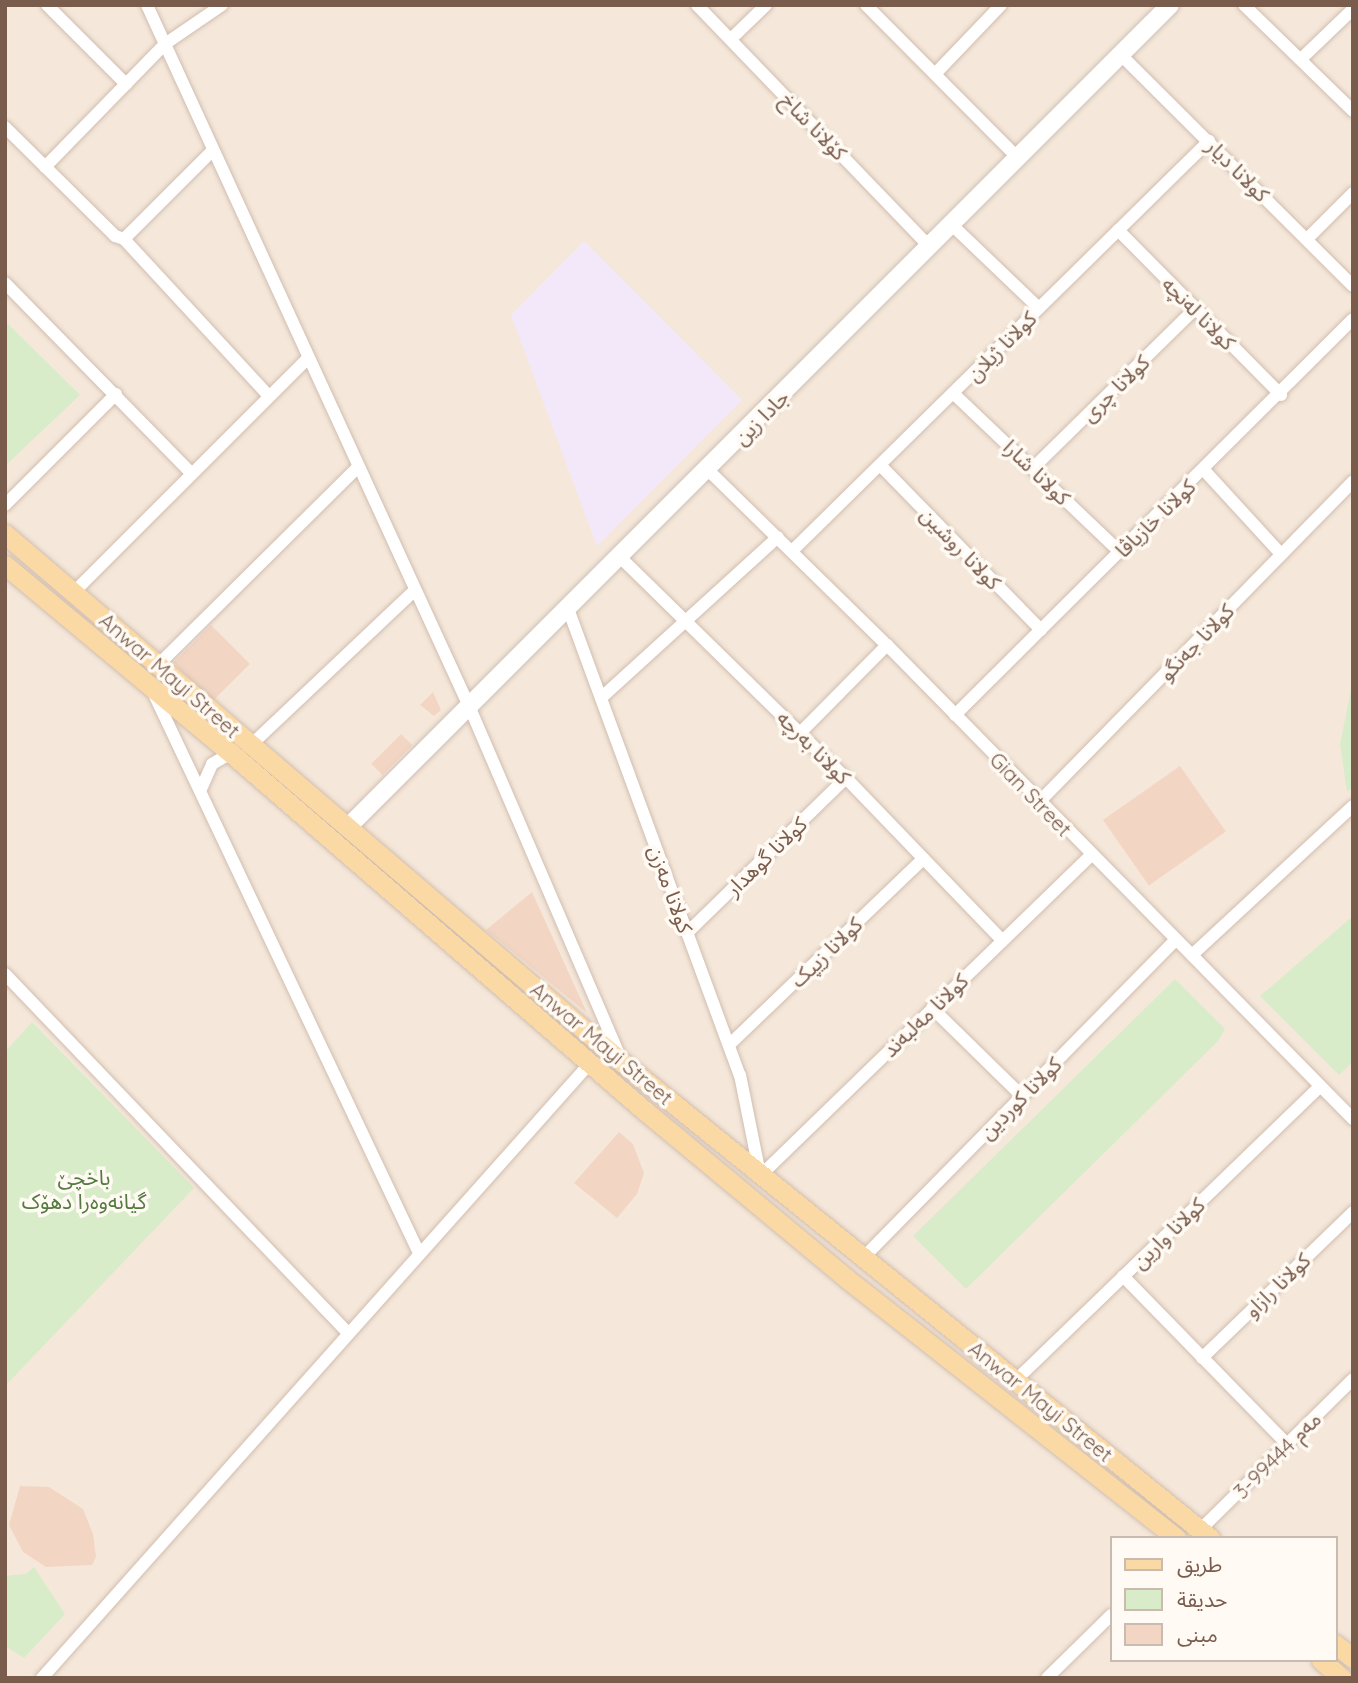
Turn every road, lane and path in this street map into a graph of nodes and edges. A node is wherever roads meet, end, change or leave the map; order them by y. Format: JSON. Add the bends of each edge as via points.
{"nodes":[{"id":1,"x":47,"y":5,"type":"edge"},
{"id":2,"x":148,"y":5,"type":"edge"},
{"id":3,"x":222,"y":5,"type":"edge"},
{"id":4,"x":697,"y":5,"type":"edge"},
{"id":5,"x":765,"y":5,"type":"edge"},
{"id":6,"x":866,"y":5,"type":"edge"},
{"id":7,"x":1000,"y":5,"type":"edge"},
{"id":8,"x":1170,"y":5,"type":"edge"},
{"id":9,"x":1244,"y":5,"type":"edge"},
{"id":10,"x":1353,"y":9,"type":"edge"},
{"id":11,"x":731,"y":39,"type":"junction"},
{"id":12,"x":165,"y":44,"type":"junction"},
{"id":13,"x":1121,"y":55,"type":"junction"},
{"id":14,"x":1301,"y":59,"type":"junction"},
{"id":15,"x":935,"y":74,"type":"junction"},
{"id":16,"x":126,"y":84,"type":"junction"},
{"id":17,"x":1353,"y":111,"type":"edge"},
{"id":18,"x":5,"y":127,"type":"edge"},
{"id":19,"x":1209,"y":141,"type":"junction"},
{"id":20,"x":213,"y":150,"type":"junction"},
{"id":21,"x":1018,"y":159,"type":"junction"},
{"id":22,"x":45,"y":167,"type":"junction"},
{"id":23,"x":1353,"y":192,"type":"edge"},
{"id":24,"x":952,"y":225,"type":"junction"},
{"id":25,"x":1118,"y":230,"type":"junction"},
{"id":26,"x":124,"y":239,"type":"junction"},
{"id":27,"x":1307,"y":239,"type":"junction"},
{"id":28,"x":930,"y":247,"type":"junction"},
{"id":29,"x":5,"y":283,"type":"edge"},
{"id":30,"x":1353,"y":286,"type":"edge"},
{"id":31,"x":1039,"y":308,"type":"junction"},
{"id":32,"x":1195,"y":309,"type":"junction"},
{"id":33,"x":1353,"y":319,"type":"edge"},
{"id":34,"x":307,"y":359,"type":"junction"},
{"id":35,"x":953,"y":393,"type":"junction"},
{"id":36,"x":116,"y":394,"type":"junction"},
{"id":37,"x":1281,"y":395,"type":"junction"},
{"id":38,"x":269,"y":396,"type":"junction"},
{"id":39,"x":881,"y":466,"type":"junction"},
{"id":40,"x":1034,"y":467,"type":"junction"},
{"id":41,"x":357,"y":468,"type":"junction"},
{"id":42,"x":708,"y":470,"type":"junction"},
{"id":43,"x":1204,"y":470,"type":"junction"},
{"id":44,"x":190,"y":472,"type":"junction"},
{"id":45,"x":1353,"y":481,"type":"edge"},
{"id":46,"x":5,"y":505,"type":"edge"},
{"id":47,"x":5,"y":534,"type":"edge"},
{"id":48,"x":778,"y":537,"type":"junction"},
{"id":49,"x":792,"y":551,"type":"junction"},
{"id":50,"x":1120,"y":552,"type":"junction"},
{"id":51,"x":1281,"y":554,"type":"junction"},
{"id":52,"x":621,"y":558,"type":"junction"},
{"id":53,"x":5,"y":565,"type":"edge"},
{"id":54,"x":74,"y":592,"type":"junction"},
{"id":55,"x":413,"y":592,"type":"junction"},
{"id":56,"x":567,"y":607,"type":"junction"},
{"id":57,"x":685,"y":620,"type":"junction"},
{"id":58,"x":1041,"y":630,"type":"junction"},
{"id":59,"x":887,"y":645,"type":"junction"},
{"id":60,"x":158,"y":665,"type":"junction"},
{"id":61,"x":151,"y":686,"type":"junction"},
{"id":62,"x":601,"y":698,"type":"junction"},
{"id":63,"x":469,"y":706,"type":"junction"},
{"id":64,"x":955,"y":715,"type":"junction"},
{"id":65,"x":800,"y":733,"type":"junction"},
{"id":66,"x":251,"y":745,"type":"junction"},
{"id":67,"x":231,"y":752,"type":"junction"},
{"id":68,"x":846,"y":778,"type":"junction"},
{"id":69,"x":201,"y":789,"type":"junction"},
{"id":70,"x":1039,"y":802,"type":"junction"},
{"id":71,"x":1353,"y":806,"type":"edge"},
{"id":72,"x":348,"y":827,"type":"junction"},
{"id":73,"x":1091,"y":855,"type":"junction"},
{"id":74,"x":923,"y":859,"type":"junction"},
{"id":75,"x":449,"y":914,"type":"junction"},
{"id":76,"x":436,"y":931,"type":"junction"},
{"id":77,"x":687,"y":933,"type":"junction"},
{"id":78,"x":1002,"y":940,"type":"junction"},
{"id":79,"x":1176,"y":940,"type":"junction"},
{"id":80,"x":1192,"y":955,"type":"junction"},
{"id":81,"x":5,"y":974,"type":"edge"},
{"id":82,"x":932,"y":1008,"type":"junction"},
{"id":83,"x":729,"y":1045,"type":"junction"},
{"id":84,"x":591,"y":1062,"type":"junction"},
{"id":85,"x":622,"y":1062,"type":"junction"},
{"id":86,"x":1320,"y":1086,"type":"junction"},
{"id":87,"x":1022,"y":1096,"type":"junction"},
{"id":88,"x":1353,"y":1100,"type":"edge"},
{"id":89,"x":1343,"y":1109,"type":"junction"},
{"id":90,"x":1353,"y":1119,"type":"edge"},
{"id":91,"x":761,"y":1175,"type":"junction"},
{"id":92,"x":1353,"y":1212,"type":"edge"},
{"id":93,"x":419,"y":1254,"type":"junction"},
{"id":94,"x":864,"y":1257,"type":"junction"},
{"id":95,"x":1123,"y":1276,"type":"junction"},
{"id":96,"x":347,"y":1332,"type":"junction"},
{"id":97,"x":1202,"y":1358,"type":"junction"},
{"id":98,"x":1016,"y":1380,"type":"junction"},
{"id":99,"x":1351,"y":1384,"type":"edge"},
{"id":100,"x":1288,"y":1445,"type":"junction"},
{"id":101,"x":1205,"y":1534,"type":"edge"},
{"id":102,"x":1173,"y":1536,"type":"edge"},
{"id":103,"x":1110,"y":1616,"type":"edge"},
{"id":104,"x":1323,"y":1662,"type":"edge"},
{"id":105,"x":42,"y":1678,"type":"edge"},
{"id":106,"x":1047,"y":1678,"type":"edge"},
{"id":107,"x":1342,"y":1678,"type":"edge"}],
"edges":[{"from":1,"to":16,"type":"street"},
{"from":2,"to":12,"type":"street"},
{"from":3,"to":12,"type":"street"},
{"from":4,"to":11,"type":"street","name":"کۆلانا شاخ"},
{"from":5,"to":11,"type":"street"},
{"from":6,"to":15,"type":"street"},
{"from":7,"to":15,"type":"street"},
{"from":8,"to":13,"type":"street","name":"جادا زین"},
{"from":9,"to":14,"type":"street"},
{"from":10,"to":14,"type":"street"},
{"from":11,"to":28,"type":"street","name":"کۆلانا شاخ"},
{"from":12,"to":16,"type":"street"},
{"from":12,"to":20,"type":"street"},
{"from":13,"to":19,"type":"street","name":"کولانا دیار"},
{"from":13,"to":21,"type":"street","name":"جادا زین"},
{"from":14,"to":17,"type":"street"},
{"from":15,"to":21,"type":"street"},
{"from":16,"to":22,"type":"street"},
{"from":18,"to":22,"type":"street"},
{"from":19,"to":25,"type":"street","name":"کولانا ژیلان"},
{"from":19,"to":27,"type":"street","name":"کولانا دیار"},
{"from":20,"to":26,"type":"street"},
{"from":20,"to":34,"type":"street"},
{"from":21,"to":24,"type":"street","name":"جادا زین"},
{"from":22,"to":26,"type":"street","via":[[115,236]]},
{"from":23,"to":27,"type":"street"},
{"from":24,"to":28,"type":"street","name":"جادا زین"},
{"from":24,"to":31,"type":"street"},
{"from":25,"to":31,"type":"street","name":"کولانا ژیلان"},
{"from":25,"to":32,"type":"street","name":"کولانا لەنچە"},
{"from":26,"to":38,"type":"street"},
{"from":27,"to":30,"type":"street","name":"کولانا دیار"},
{"from":28,"to":42,"type":"street","name":"جادا زین"},
{"from":29,"to":36,"type":"street"},
{"from":31,"to":35,"type":"street","name":"کولانا ژیلان"},
{"from":32,"to":37,"type":"street","name":"کولانا لەنچە"},
{"from":32,"to":40,"type":"street","name":"کولانا چری"},
{"from":33,"to":37,"type":"street","name":"کولانا خازیاڤا"},
{"from":34,"to":38,"type":"street"},
{"from":34,"to":41,"type":"street"},
{"from":35,"to":39,"type":"street","name":"کولانا ژیلان"},
{"from":35,"to":40,"type":"street","name":"کولانا شارا"},
{"from":36,"to":44,"type":"street"},
{"from":36,"to":46,"type":"street"},
{"from":37,"to":43,"type":"street","name":"کولانا خازیاڤا"},
{"from":38,"to":44,"type":"street"},
{"from":39,"to":49,"type":"street","name":"کولانا ژیلان"},
{"from":39,"to":58,"type":"street","name":"کولانا روشین"},
{"from":40,"to":50,"type":"street","name":"کولانا شارا"},
{"from":41,"to":55,"type":"street"},
{"from":41,"to":60,"type":"street"},
{"from":42,"to":48,"type":"street","name":"Gian Street"},
{"from":42,"to":52,"type":"street","name":"جادا زین"},
{"from":43,"to":50,"type":"street","name":"کولانا خازیاڤا"},
{"from":43,"to":51,"type":"street"},
{"from":44,"to":54,"type":"street"},
{"from":45,"to":51,"type":"street","name":"کولانا جەنگو"},
{"from":47,"to":54,"type":"main road","name":"Anwar Mayi Street"},
{"from":48,"to":49,"type":"street","name":"Gian Street"},
{"from":48,"to":57,"type":"street"},
{"from":49,"to":59,"type":"street","name":"Gian Street"},
{"from":50,"to":58,"type":"street","name":"کولانا خازیاڤا"},
{"from":51,"to":70,"type":"street","name":"کولانا جەنگو"},
{"from":52,"to":56,"type":"street","name":"جادا زین"},
{"from":52,"to":57,"type":"street","name":"کولانا بەرچە"},
{"from":53,"to":61,"type":"main road","name":"Anwar Mayi Street"},
{"from":54,"to":60,"type":"main road","name":"Anwar Mayi Street"},
{"from":55,"to":63,"type":"street"},
{"from":55,"to":66,"type":"street"},
{"from":56,"to":62,"type":"street","name":"کولانا مەزن"},
{"from":56,"to":63,"type":"street","name":"جادا زین"},
{"from":57,"to":62,"type":"street"},
{"from":57,"to":65,"type":"street","name":"کولانا بەرچە"},
{"from":58,"to":64,"type":"street","name":"کولانا خازیاڤا"},
{"from":59,"to":64,"type":"street","name":"Gian Street"},
{"from":59,"to":65,"type":"street"},
{"from":60,"to":66,"type":"main road","name":"Anwar Mayi Street"},
{"from":61,"to":67,"type":"main road","name":"Anwar Mayi Street"},
{"from":61,"to":69,"type":"street","via":[[179,754]]},
{"from":62,"to":77,"type":"street","name":"کولانا مەزن"},
{"from":63,"to":72,"type":"street","name":"جادا زین"},
{"from":63,"to":85,"type":"street"},
{"from":64,"to":70,"type":"street","name":"Gian Street"},
{"from":65,"to":68,"type":"street","name":"کولانا بەرچە"},
{"from":66,"to":72,"type":"main road","name":"Anwar Mayi Street"},
{"from":67,"to":69,"type":"street","via":[[212,764]]},
{"from":67,"to":76,"type":"main road","name":"Anwar Mayi Street"},
{"from":68,"to":74,"type":"street","name":"کولانا بەرچە"},
{"from":68,"to":77,"type":"street","name":"کولانا گوهدار"},
{"from":69,"to":93,"type":"street"},
{"from":70,"to":73,"type":"street","name":"Gian Street"},
{"from":71,"to":80,"type":"street"},
{"from":72,"to":75,"type":"main road","name":"Anwar Mayi Street"},
{"from":73,"to":78,"type":"street","name":"کولانا مەلبەند"},
{"from":73,"to":79,"type":"street","name":"Gian Street"},
{"from":74,"to":78,"type":"street","name":"کولانا بەرچە"},
{"from":74,"to":83,"type":"street","name":"کولانا زیپک"},
{"from":75,"to":76,"type":"main road"},
{"from":75,"to":85,"type":"main road","name":"Anwar Mayi Street"},
{"from":76,"to":84,"type":"main road","name":"Anwar Mayi Street"},
{"from":77,"to":83,"type":"street","name":"کولانا مەزن"},
{"from":78,"to":82,"type":"street","name":"کولانا مەلبەند"},
{"from":79,"to":80,"type":"street","name":"Gian Street"},
{"from":79,"to":87,"type":"street","name":"کولانا کوردین"},
{"from":80,"to":86,"type":"street","name":"Gian Street"},
{"from":81,"to":96,"type":"street"},
{"from":82,"to":87,"type":"street"},
{"from":82,"to":91,"type":"street","name":"کولانا مەلبەند"},
{"from":83,"to":91,"type":"street","name":"کولانا مەزن"},
{"from":84,"to":93,"type":"street"},
{"from":84,"to":102,"type":"main road","name":"Anwar Mayi Street","via":[[846,1278]]},
{"from":85,"to":91,"type":"main road","name":"Anwar Mayi Street"},
{"from":86,"to":89,"type":"street","name":"Gian Street"},
{"from":86,"to":95,"type":"street","name":"کولانا وارین"},
{"from":87,"to":94,"type":"street","name":"کولانا کوردین"},
{"from":88,"to":89,"type":"street"},
{"from":89,"to":90,"type":"street","name":"Gian Street"},
{"from":91,"to":94,"type":"main road","name":"Anwar Mayi Street"},
{"from":92,"to":97,"type":"street","name":"کولانا رازاو"},
{"from":93,"to":96,"type":"street"},
{"from":94,"to":98,"type":"main road","name":"Anwar Mayi Street"},
{"from":95,"to":97,"type":"street"},
{"from":95,"to":98,"type":"street","name":"کولانا وارین"},
{"from":96,"to":105,"type":"street"},
{"from":97,"to":100,"type":"street"},
{"from":98,"to":101,"type":"main road","name":"Anwar Mayi Street"},
{"from":99,"to":100,"type":"street","name":"مەم 99444-3"},
{"from":100,"to":101,"type":"street","name":"مەم 99444-3"},
{"from":103,"to":106,"type":"street"},
{"from":104,"to":107,"type":"main road"}]}
